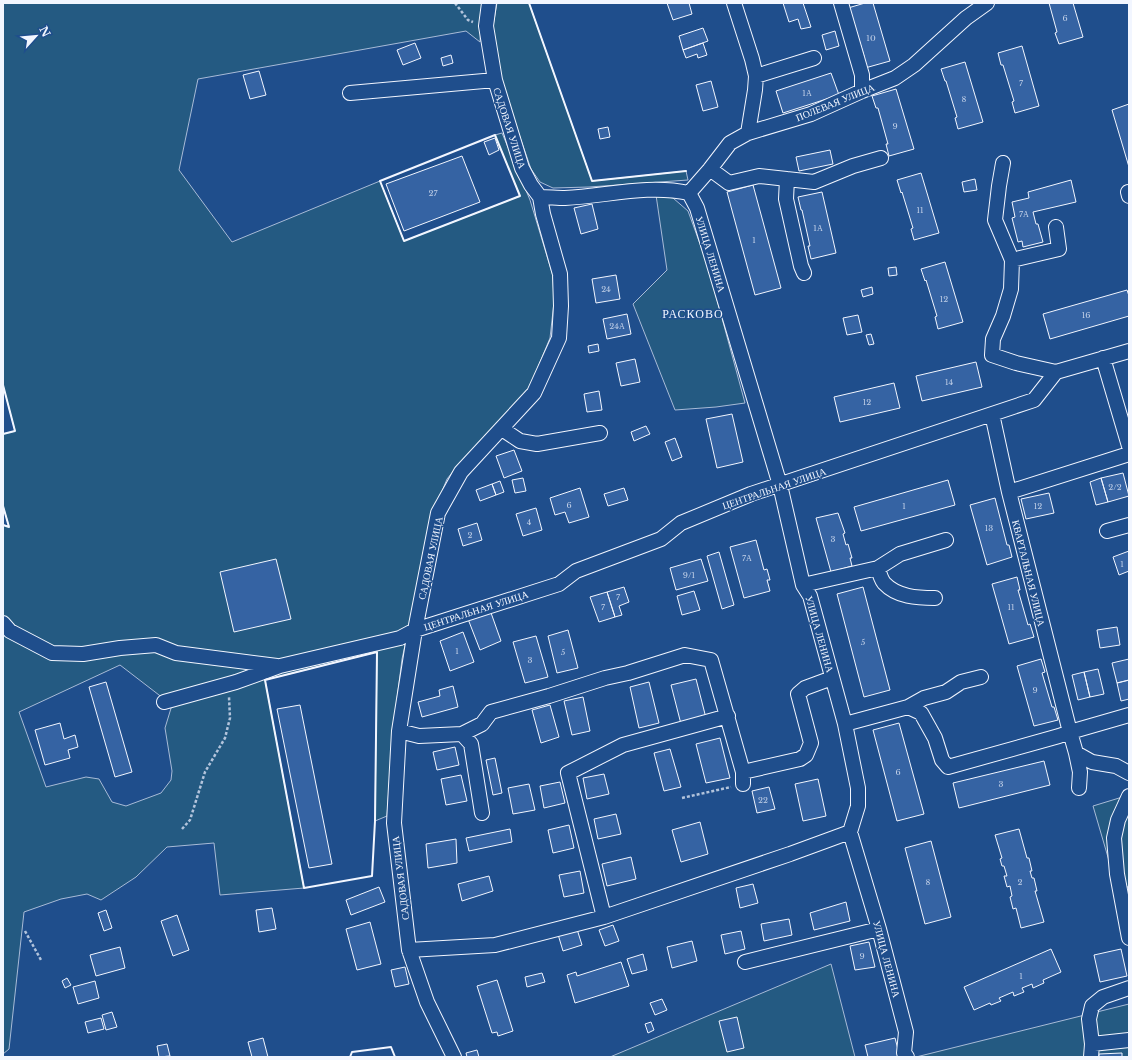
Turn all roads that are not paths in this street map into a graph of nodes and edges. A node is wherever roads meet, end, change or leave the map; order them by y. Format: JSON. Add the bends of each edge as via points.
{"nodes":[{"id":1,"x":489,"y":3,"type":"edge"},
{"id":2,"x":734,"y":3,"type":"edge"},
{"id":3,"x":842,"y":3,"type":"edge"},
{"id":4,"x":987,"y":3,"type":"edge"},
{"id":5,"x":814,"y":58,"type":"dead end"},
{"id":6,"x":756,"y":76,"type":"junction"},
{"id":7,"x":495,"y":80,"type":"junction"},
{"id":8,"x":862,"y":91,"type":"junction"},
{"id":9,"x":350,"y":93,"type":"dead end"},
{"id":10,"x":748,"y":133,"type":"junction"},
{"id":11,"x":881,"y":158,"type":"dead end"},
{"id":12,"x":1003,"y":163,"type":"dead end"},
{"id":13,"x":710,"y":169,"type":"junction"},
{"id":14,"x":787,"y":179,"type":"junction"},
{"id":15,"x":689,"y":192,"type":"junction"},
{"id":16,"x":540,"y":197,"type":"junction"},
{"id":17,"x":1056,"y":227,"type":"dead end"},
{"id":18,"x":1012,"y":260,"type":"junction"},
{"id":19,"x":804,"y":273,"type":"dead end"},
{"id":20,"x":1129,"y":351,"type":"edge"},
{"id":21,"x":1103,"y":358,"type":"junction"},
{"id":22,"x":1056,"y":372,"type":"junction"},
{"id":23,"x":992,"y":414,"type":"junction"},
{"id":24,"x":502,"y":428,"type":"junction"},
{"id":25,"x":600,"y":433,"type":"dead end"},
{"id":26,"x":1129,"y":446,"type":"edge"},
{"id":27,"x":1129,"y":454,"type":"edge"},
{"id":28,"x":780,"y":485,"type":"junction"},
{"id":29,"x":1009,"y":492,"type":"junction"},
{"id":30,"x":1129,"y":525,"type":"edge"},
{"id":31,"x":1107,"y":532,"type":"dead end"},
{"id":32,"x":946,"y":540,"type":"dead end"},
{"id":33,"x":878,"y":568,"type":"junction"},
{"id":34,"x":803,"y":585,"type":"junction"},
{"id":35,"x":935,"y":598,"type":"dead end"},
{"id":36,"x":3,"y":622,"type":"edge"},
{"id":37,"x":415,"y":630,"type":"junction"},
{"id":38,"x":280,"y":666,"type":"junction"},
{"id":39,"x":981,"y":677,"type":"dead end"},
{"id":40,"x":832,"y":678,"type":"junction"},
{"id":41,"x":164,"y":702,"type":"dead end"},
{"id":42,"x":908,"y":707,"type":"junction"},
{"id":43,"x":1129,"y":715,"type":"edge"},
{"id":44,"x":728,"y":716,"type":"junction"},
{"id":45,"x":845,"y":724,"type":"junction"},
{"id":46,"x":399,"y":731,"type":"junction"},
{"id":47,"x":1070,"y":732,"type":"junction"},
{"id":48,"x":462,"y":734,"type":"junction"},
{"id":49,"x":1076,"y":753,"type":"junction"},
{"id":50,"x":1129,"y":773,"type":"edge"},
{"id":51,"x":1079,"y":788,"type":"dead end"},
{"id":52,"x":1129,"y":796,"type":"edge"},
{"id":53,"x":482,"y":813,"type":"dead end"},
{"id":54,"x":850,"y":832,"type":"junction"},
{"id":55,"x":604,"y":917,"type":"junction"},
{"id":56,"x":879,"y":929,"type":"junction"},
{"id":57,"x":1129,"y":938,"type":"edge"},
{"id":58,"x":409,"y":950,"type":"junction"},
{"id":59,"x":745,"y":962,"type":"dead end"},
{"id":60,"x":1129,"y":988,"type":"edge"},
{"id":61,"x":1129,"y":1040,"type":"edge"},
{"id":62,"x":1091,"y":1051,"type":"edge"},
{"id":63,"x":454,"y":1057,"type":"edge"},
{"id":64,"x":907,"y":1057,"type":"edge"}],
"edges":[{"from":1,"to":7,"type":"street","name":"САДОВАЯ УЛИЦА","via":[[486,26]]},
{"from":2,"to":6,"type":"street"},
{"from":3,"to":8,"type":"street","via":[[862,75]]},
{"from":4,"to":8,"type":"street","name":"ПОЛЕВАЯ УЛИЦА","via":[[966,18],[914,65],[895,78]]},
{"from":5,"to":6,"type":"street"},
{"from":6,"to":10,"type":"street"},
{"from":7,"to":9,"type":"street"},
{"from":7,"to":16,"type":"street","name":"САДОВАЯ УЛИЦА","via":[[522,168]]},
{"from":8,"to":10,"type":"street","name":"ПОЛЕВАЯ УЛИЦА","via":[[811,114]]},
{"from":10,"to":13,"type":"street","name":"ПОЛЕВАЯ УЛИЦА","via":[[730,143]]},
{"from":11,"to":14,"type":"street","via":[[814,182]]},
{"from":12,"to":18,"type":"street","via":[[995,220]]},
{"from":13,"to":14,"type":"street","via":[[729,183],[759,176]]},
{"from":13,"to":15,"type":"street","name":"ПОЛЕВАЯ УЛИЦА"},
{"from":14,"to":19,"type":"street","via":[[786,199]]},
{"from":15,"to":16,"type":"street","via":[[657,188],[565,198]]},
{"from":15,"to":28,"type":"street","name":"УЛИЦА ЛЕНИНА","via":[[697,208]]},
{"from":16,"to":24,"type":"street","name":"САДОВАЯ УЛИЦА","via":[[560,274],[559,338],[534,393]]},
{"from":17,"to":18,"type":"street","via":[[1059,249]]},
{"from":18,"to":22,"type":"street","via":[[1011,289],[993,338],[992,355]]},
{"from":20,"to":21,"type":"street"},
{"from":21,"to":22,"type":"street"},
{"from":21,"to":26,"type":"street"},
{"from":22,"to":23,"type":"street","name":"ЦЕНТРАЛЬНАЯ УЛИЦА","via":[[1034,400]]},
{"from":23,"to":28,"type":"street","name":"ЦЕНТРАЛЬНАЯ УЛИЦА"},
{"from":23,"to":29,"type":"street","name":"КВАРТАЛЬНАЯ УЛИЦА"},
{"from":24,"to":25,"type":"street","via":[[520,441],[537,444]]},
{"from":24,"to":37,"type":"street","name":"САДОВАЯ УЛИЦА","via":[[461,472],[438,513]]},
{"from":27,"to":29,"type":"street"},
{"from":28,"to":34,"type":"street","name":"УЛИЦА ЛЕНИНА"},
{"from":28,"to":37,"type":"street","name":"ЦЕНТРАЛЬНАЯ УЛИЦА","via":[[681,523],[661,539],[576,571],[559,584]]},
{"from":29,"to":47,"type":"street","name":"КВАРТАЛЬНАЯ УЛИЦА"},
{"from":30,"to":31,"type":"street"},
{"from":32,"to":33,"type":"street","via":[[900,554]]},
{"from":33,"to":34,"type":"street"},
{"from":33,"to":35,"type":"street","via":[[883,582],[898,593],[915,598]]},
{"from":34,"to":40,"type":"street","name":"УЛИЦА ЛЕНИНА","via":[[810,596]]},
{"from":36,"to":38,"type":"street","via":[[10,631],[52,653],[82,654],[156,645],[176,653]]},
{"from":37,"to":38,"type":"street","name":"ЦЕНТРАЛЬНАЯ УЛИЦА","via":[[400,638]]},
{"from":37,"to":46,"type":"street","name":"САДОВАЯ УЛИЦА"},
{"from":38,"to":41,"type":"street","name":"ЦЕНТРАЛЬНАЯ УЛИЦА","via":[[236,682]]},
{"from":39,"to":42,"type":"street","via":[[961,682],[946,692],[924,698]]},
{"from":40,"to":44,"type":"street","via":[[805,688],[798,694],[811,743],[806,755],[800,759],[743,778]]},
{"from":40,"to":45,"type":"street","name":"УЛИЦА ЛЕНИНА"},
{"from":42,"to":45,"type":"street"},
{"from":42,"to":47,"type":"street","via":[[921,713],[935,738],[942,760],[948,767]]},
{"from":43,"to":47,"type":"street"},
{"from":44,"to":48,"type":"street","via":[[710,660],[685,655],[491,712],[482,724]]},
{"from":44,"to":55,"type":"street","via":[[623,745],[568,773]]},
{"from":45,"to":54,"type":"street","name":"УЛИЦА ЛЕНИНА","via":[[858,788],[858,806]]},
{"from":46,"to":48,"type":"street","via":[[419,736]]},
{"from":46,"to":58,"type":"street","name":"САДОВАЯ УЛИЦА","via":[[394,823]]},
{"from":47,"to":49,"type":"street","name":"КВАРТАЛЬНАЯ УЛИЦА"},
{"from":48,"to":53,"type":"street","via":[[472,744]]},
{"from":49,"to":50,"type":"street","via":[[1092,762],[1116,766]]},
{"from":49,"to":51,"type":"street","name":"КВАРТАЛЬНАЯ УЛИЦА","via":[[1080,772]]},
{"from":52,"to":57,"type":"street","via":[[1118,820],[1114,838],[1117,874]]},
{"from":54,"to":55,"type":"street"},
{"from":54,"to":56,"type":"street","name":"УЛИЦА ЛЕНИНА"},
{"from":55,"to":58,"type":"street","via":[[495,945]]},
{"from":56,"to":59,"type":"street"},
{"from":56,"to":64,"type":"street","name":"УЛИЦА ЛЕНИНА","via":[[906,1032],[904,1053]]},
{"from":58,"to":63,"type":"street","name":"САДОВАЯ УЛИЦА","via":[[427,1002]]},
{"from":60,"to":62,"type":"street","via":[[1103,997],[1092,1006],[1089,1019]]},
{"from":61,"to":62,"type":"street"}]}
